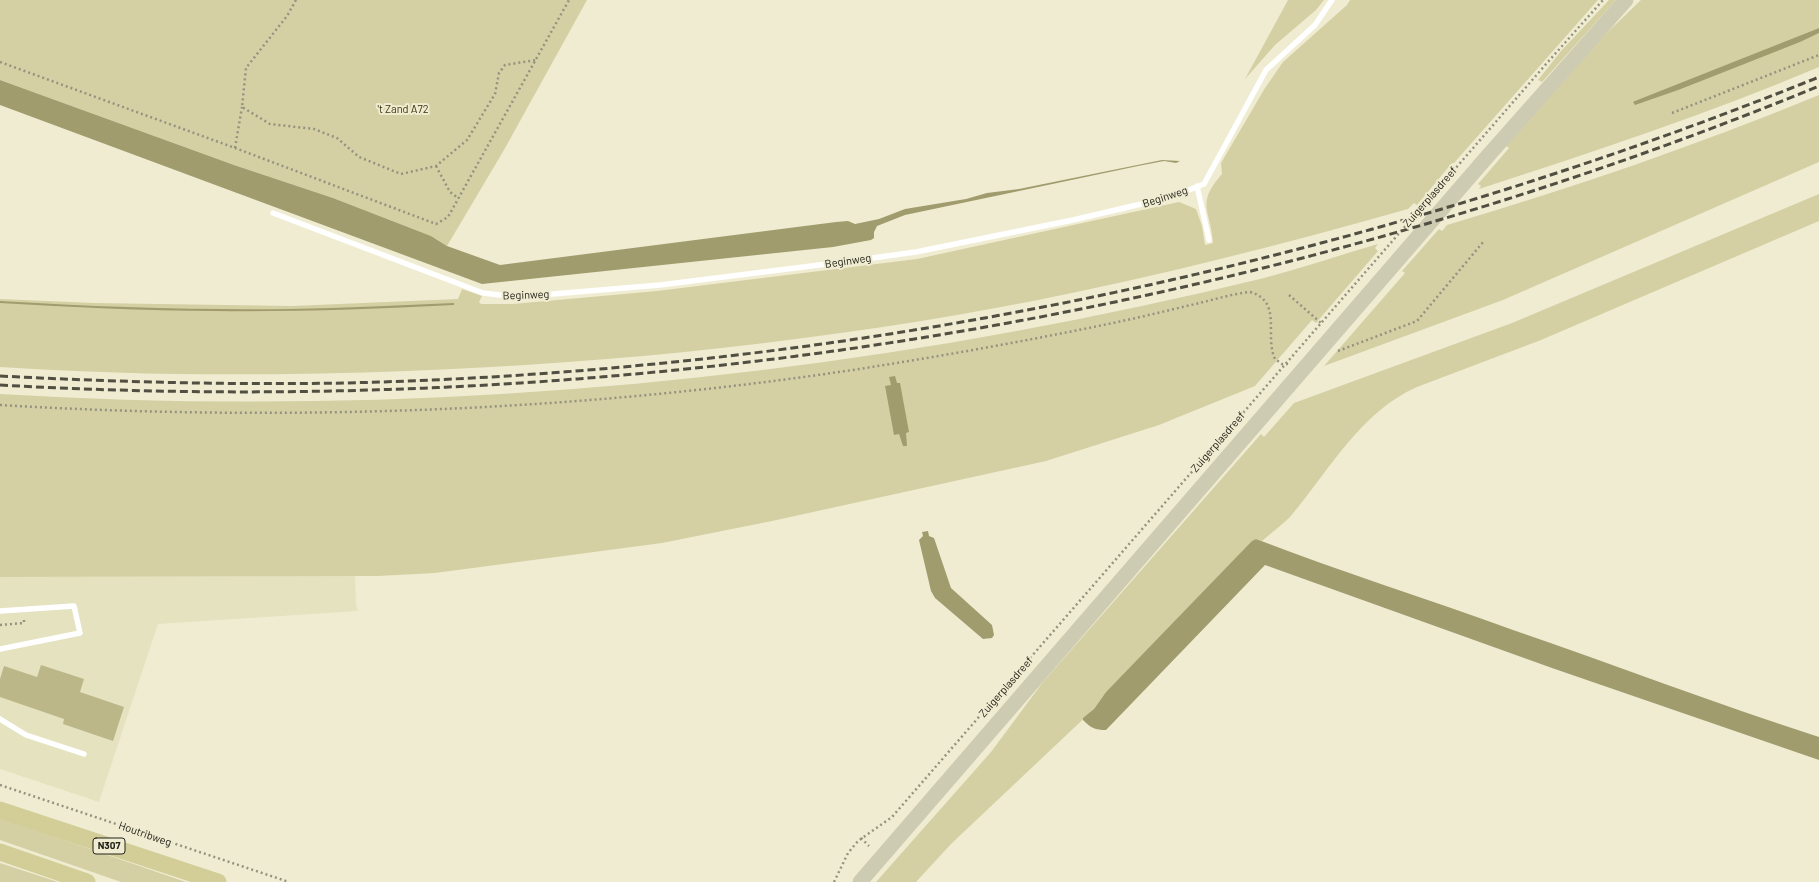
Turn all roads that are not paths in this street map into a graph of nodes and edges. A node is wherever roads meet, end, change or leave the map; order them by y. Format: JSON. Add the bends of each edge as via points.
{"nodes":[{"id":1,"x":1332,"y":0,"type":"edge"},
{"id":2,"x":1626,"y":0,"type":"edge"},
{"id":3,"x":1197,"y":186,"type":"junction"},
{"id":4,"x":273,"y":213,"type":"dead end"},
{"id":5,"x":1209,"y":240,"type":"dead end"},
{"id":6,"x":0,"y":611,"type":"edge"},
{"id":7,"x":0,"y":649,"type":"edge"},
{"id":8,"x":0,"y":719,"type":"edge"},
{"id":9,"x":84,"y":754,"type":"dead end"},
{"id":10,"x":0,"y":810,"type":"edge"},
{"id":11,"x":0,"y":852,"type":"edge"},
{"id":12,"x":87,"y":882,"type":"edge"},
{"id":13,"x":218,"y":882,"type":"edge"},
{"id":14,"x":860,"y":882,"type":"edge"}],
"edges":[{"from":1,"to":3,"type":"lane","name":"Beginweg","via":[[1315,25],[1266,70],[1204,184]]},
{"from":2,"to":14,"type":"main road","name":"Zuigerplasdreef","via":[[1486,158]]},
{"from":3,"to":4,"type":"lane","name":"Beginweg","via":[[1171,197],[1131,207],[916,252],[660,285],[517,297],[483,293]]},
{"from":3,"to":5,"type":"lane"},
{"from":6,"to":7,"type":"lane","via":[[74,606],[80,633]]},
{"from":8,"to":9,"type":"lane","via":[[26,735]]},
{"from":10,"to":13,"type":"main road","name":"Houtribweg","number":"N307"},
{"from":11,"to":12,"type":"main road"}]}
